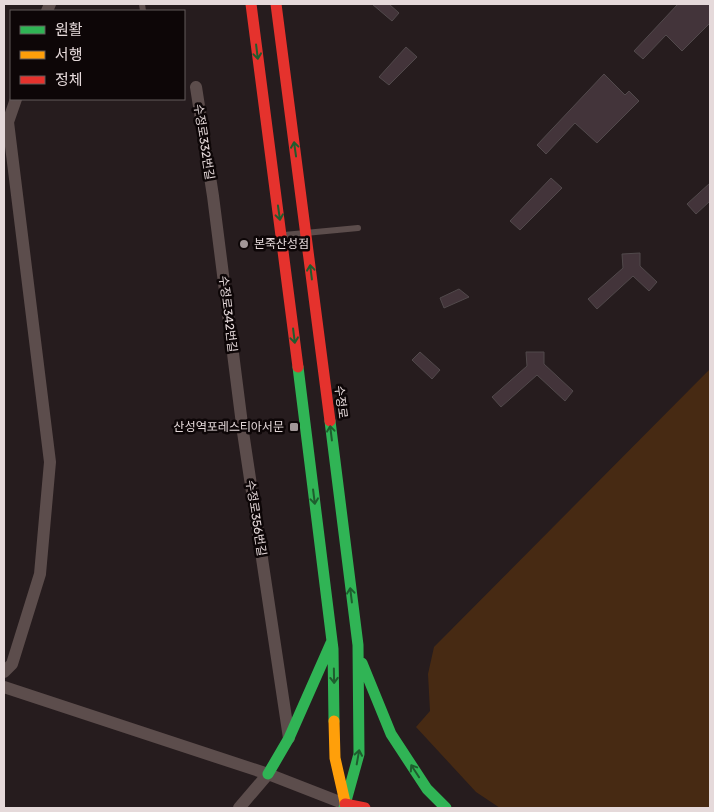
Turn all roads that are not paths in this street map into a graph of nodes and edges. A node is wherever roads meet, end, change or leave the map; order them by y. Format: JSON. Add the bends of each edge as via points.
{"nodes":[{"id":1,"x":251,"y":4,"type":"edge"},
{"id":2,"x":276,"y":4,"type":"edge"},
{"id":3,"x":196,"y":87,"type":"dead end"},
{"id":4,"x":16,"y":100,"type":"edge"},
{"id":5,"x":213,"y":196,"type":"joint"},
{"id":6,"x":358,"y":228,"type":"dead end"},
{"id":7,"x":306,"y":232,"type":"junction"},
{"id":8,"x":282,"y":235,"type":"junction"},
{"id":9,"x":242,"y":432,"type":"joint"},
{"id":10,"x":332,"y":641,"type":"junction"},
{"id":11,"x":358,"y":652,"type":"junction"},
{"id":12,"x":4,"y":672,"type":"edge"},
{"id":13,"x":4,"y":687,"type":"edge"},
{"id":14,"x":289,"y":738,"type":"junction"},
{"id":15,"x":268,"y":774,"type":"junction"},
{"id":16,"x":345,"y":807,"type":"edge"},
{"id":17,"x":239,"y":808,"type":"edge"},
{"id":18,"x":365,"y":808,"type":"edge"},
{"id":19,"x":446,"y":808,"type":"edge"}],
"edges":[{"from":1,"to":8,"type":"main road","one_way":true},
{"from":7,"to":2,"type":"main road","name":"수정로","one_way":true},
{"from":3,"to":5,"type":"street","name":"수정로332번길"},
{"from":4,"to":12,"type":"street","via":[[8,122],[50,462],[40,574],[12,664]]},
{"from":5,"to":9,"type":"street","name":"수정로342번길"},
{"from":6,"to":7,"type":"lane"},
{"from":7,"to":8,"type":"lane"},
{"from":11,"to":7,"type":"main road","name":"수정로","one_way":true},
{"from":8,"to":10,"type":"main road","one_way":true},
{"from":9,"to":14,"type":"street","name":"수정로356번길"},
{"from":10,"to":14,"type":"main road"},
{"from":10,"to":16,"type":"main road","one_way":true,"via":[[335,758]]},
{"from":16,"to":11,"type":"main road","name":"수정로","one_way":true,"via":[[360,754]]},
{"from":19,"to":11,"type":"main road","one_way":true,"via":[[427,789],[391,734]]},
{"from":13,"to":15,"type":"street"},
{"from":14,"to":15,"type":"main road"},
{"from":15,"to":16,"type":"street"},
{"from":15,"to":17,"type":"street"},
{"from":16,"to":18,"type":"main road"}]}
